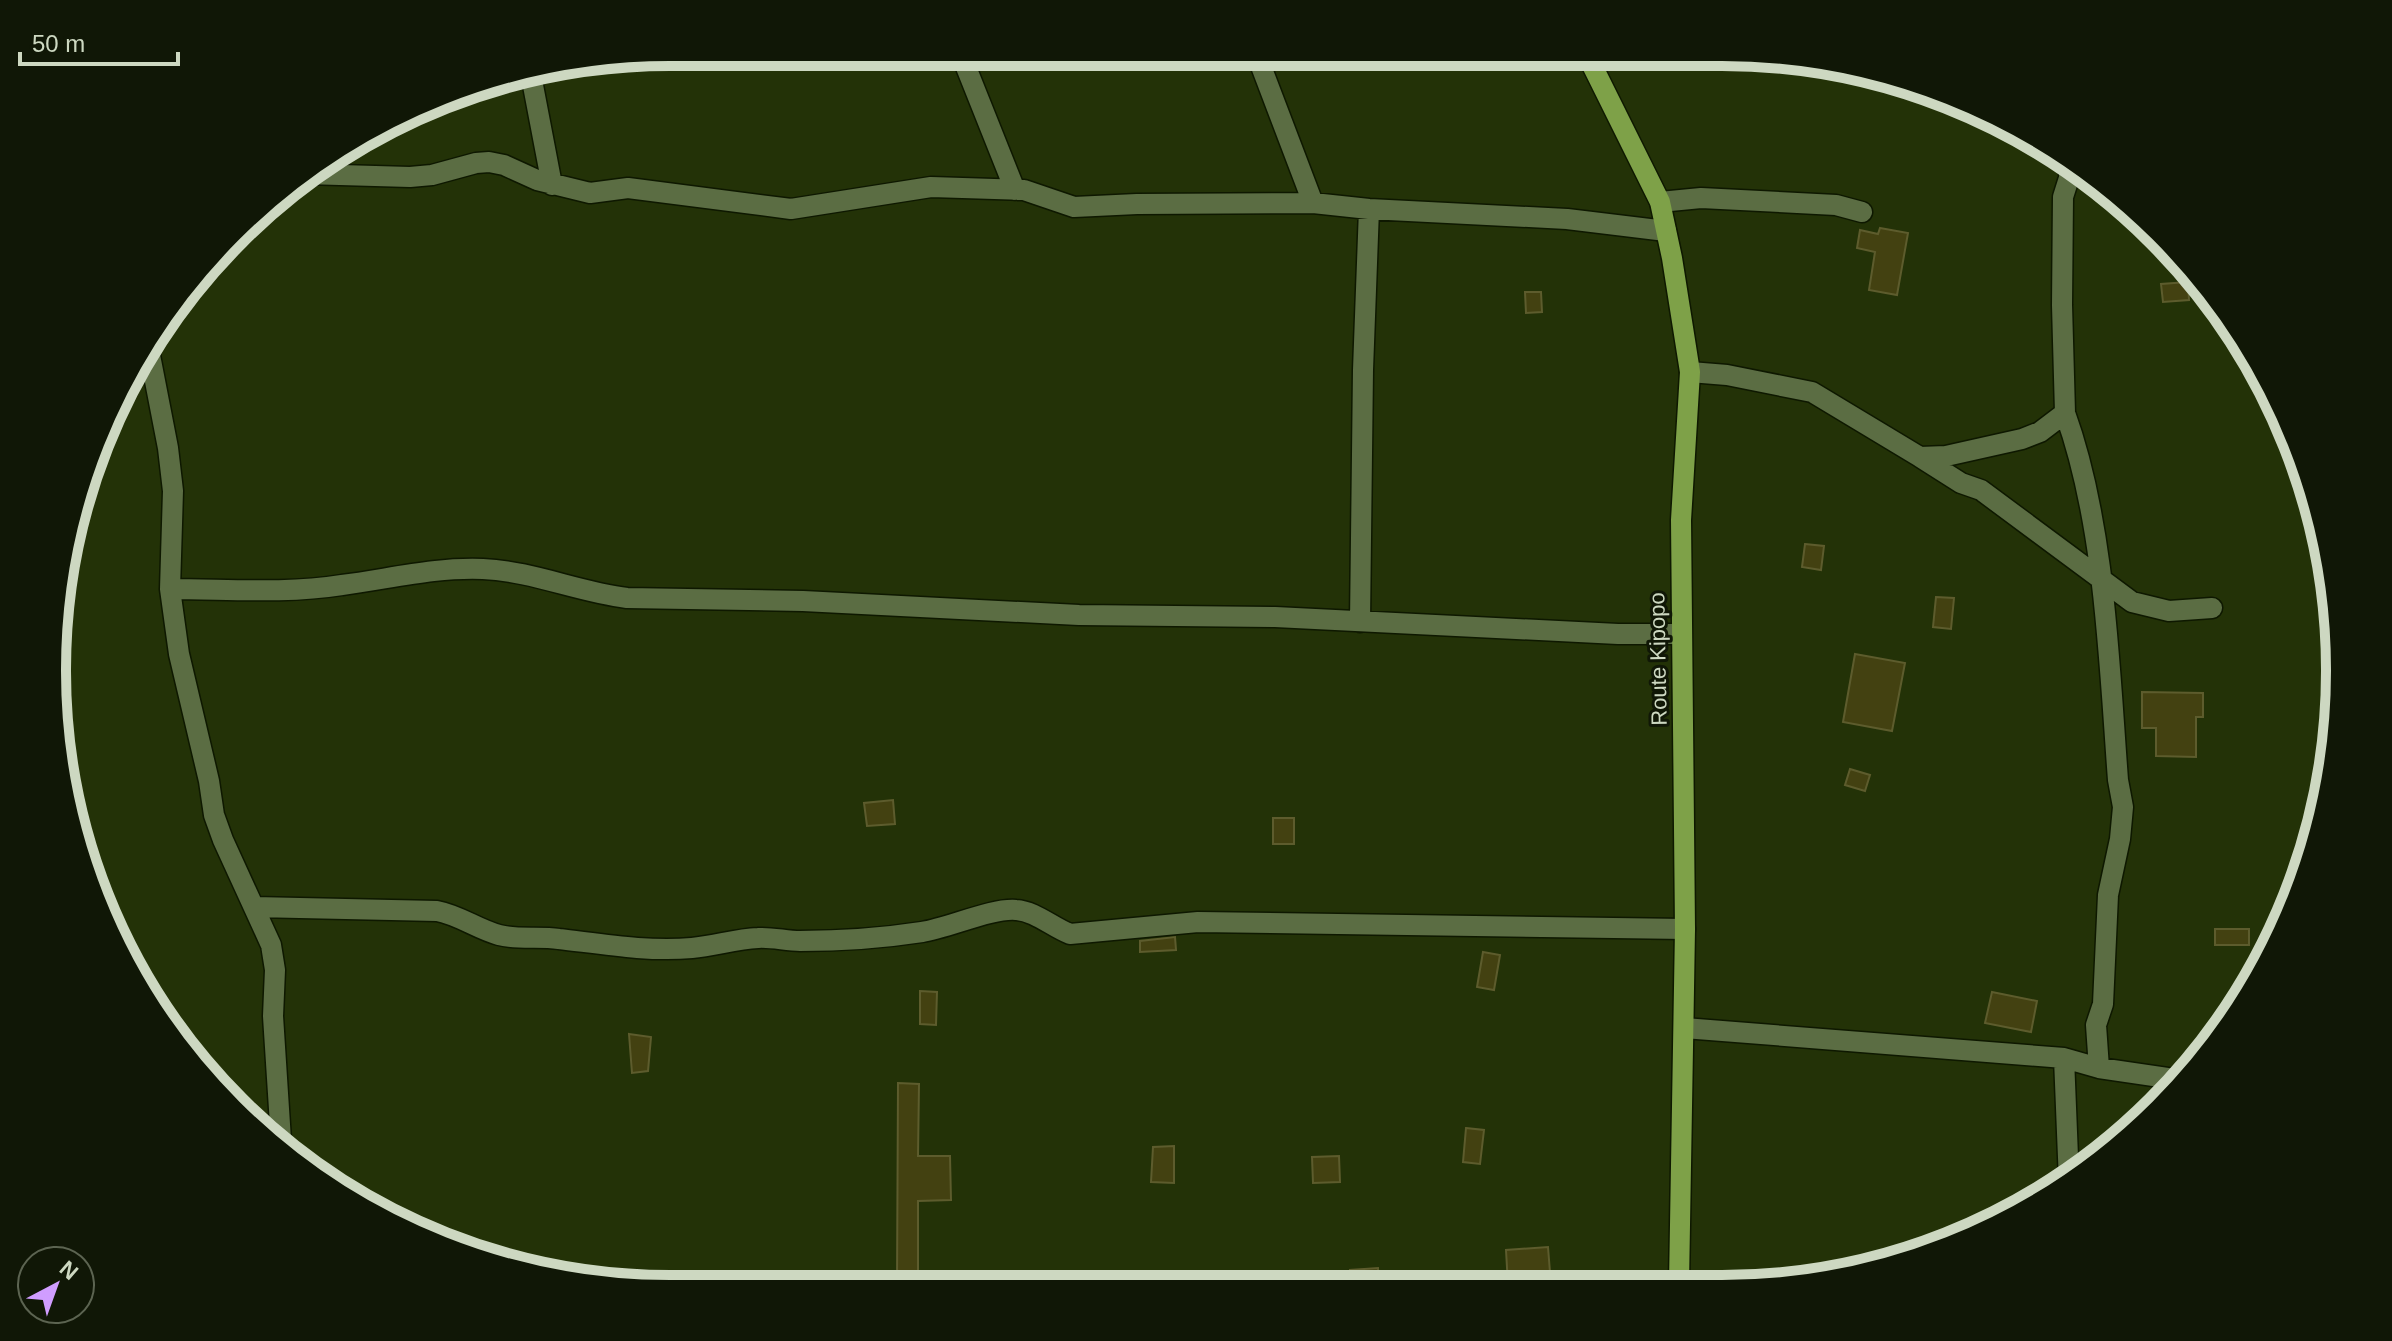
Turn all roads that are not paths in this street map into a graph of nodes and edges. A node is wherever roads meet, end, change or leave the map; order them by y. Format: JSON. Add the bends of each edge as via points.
{"nodes":[{"id":1,"x":966,"y":66,"type":"edge"},
{"id":2,"x":1261,"y":66,"type":"edge"},
{"id":3,"x":1592,"y":66,"type":"edge"},
{"id":4,"x":532,"y":83,"type":"edge"},
{"id":5,"x":326,"y":175,"type":"edge"},
{"id":6,"x":2069,"y":177,"type":"edge"},
{"id":7,"x":552,"y":185,"type":"junction"},
{"id":8,"x":1015,"y":190,"type":"junction"},
{"id":9,"x":1660,"y":202,"type":"junction"},
{"id":10,"x":1313,"y":203,"type":"junction"},
{"id":11,"x":1369,"y":209,"type":"junction"},
{"id":12,"x":1862,"y":212,"type":"dead end"},
{"id":13,"x":1666,"y":231,"type":"junction"},
{"id":14,"x":151,"y":361,"type":"edge"},
{"id":15,"x":1690,"y":372,"type":"junction"},
{"id":16,"x":2065,"y":413,"type":"junction"},
{"id":17,"x":1920,"y":457,"type":"junction"},
{"id":18,"x":2100,"y":577,"type":"junction"},
{"id":19,"x":170,"y":589,"type":"junction"},
{"id":20,"x":2212,"y":608,"type":"dead end"},
{"id":21,"x":1360,"y":622,"type":"junction"},
{"id":22,"x":1681,"y":634,"type":"junction"},
{"id":23,"x":254,"y":907,"type":"junction"},
{"id":24,"x":1685,"y":929,"type":"junction"},
{"id":25,"x":1684,"y":1028,"type":"junction"},
{"id":26,"x":2064,"y":1058,"type":"junction"},
{"id":27,"x":2099,"y":1068,"type":"junction"},
{"id":28,"x":2168,"y":1078,"type":"edge"},
{"id":29,"x":280,"y":1132,"type":"edge"},
{"id":30,"x":2068,"y":1165,"type":"edge"},
{"id":31,"x":1679,"y":1275,"type":"edge"}],
"edges":[{"from":1,"to":8,"type":"street"},
{"from":2,"to":10,"type":"street"},
{"from":3,"to":9,"type":"main road","name":"Route Kipopo"},
{"from":4,"to":7,"type":"street"},
{"from":5,"to":7,"type":"street","via":[[410,177],[489,162]]},
{"from":6,"to":16,"type":"street","via":[[2063,197]]},
{"from":7,"to":8,"type":"street","via":[[590,193],[628,188],[791,209],[931,187]]},
{"from":8,"to":10,"type":"street","via":[[1074,207]]},
{"from":9,"to":12,"type":"street","via":[[1701,198],[1836,205]]},
{"from":9,"to":13,"type":"main road","name":"Route Kipopo"},
{"from":10,"to":11,"type":"street"},
{"from":11,"to":13,"type":"street","via":[[1567,219]]},
{"from":11,"to":21,"type":"street"},
{"from":13,"to":15,"type":"main road","name":"Route Kipopo"},
{"from":14,"to":19,"type":"street","via":[[173,491]]},
{"from":15,"to":17,"type":"street","via":[[1812,392]]},
{"from":15,"to":22,"type":"main road","name":"Route Kipopo"},
{"from":16,"to":17,"type":"street","via":[[2022,439]]},
{"from":16,"to":18,"type":"street","via":[[2082,469]]},
{"from":17,"to":18,"type":"street","via":[[1981,490]]},
{"from":18,"to":20,"type":"street","via":[[2132,602],[2169,611]]},
{"from":18,"to":27,"type":"street","via":[[2123,807],[2108,895],[2103,1004],[2096,1025]]},
{"from":19,"to":21,"type":"street","via":[[271,591],[482,569],[627,598]]},
{"from":19,"to":23,"type":"street","via":[[214,815]]},
{"from":21,"to":22,"type":"street"},
{"from":22,"to":24,"type":"main road","name":"Route Kipopo"},
{"from":23,"to":24,"type":"street","via":[[437,911],[511,938],[690,949],[733,939],[799,941],[918,933],[1005,909],[1033,914],[1070,934],[1198,922]]},
{"from":23,"to":29,"type":"street","via":[[271,945],[275,970]]},
{"from":24,"to":25,"type":"main road","name":"Route Kipopo"},
{"from":25,"to":26,"type":"street"},
{"from":25,"to":31,"type":"main road","name":"Route Kipopo"},
{"from":26,"to":27,"type":"street"},
{"from":26,"to":30,"type":"street"},
{"from":27,"to":28,"type":"street"}]}
